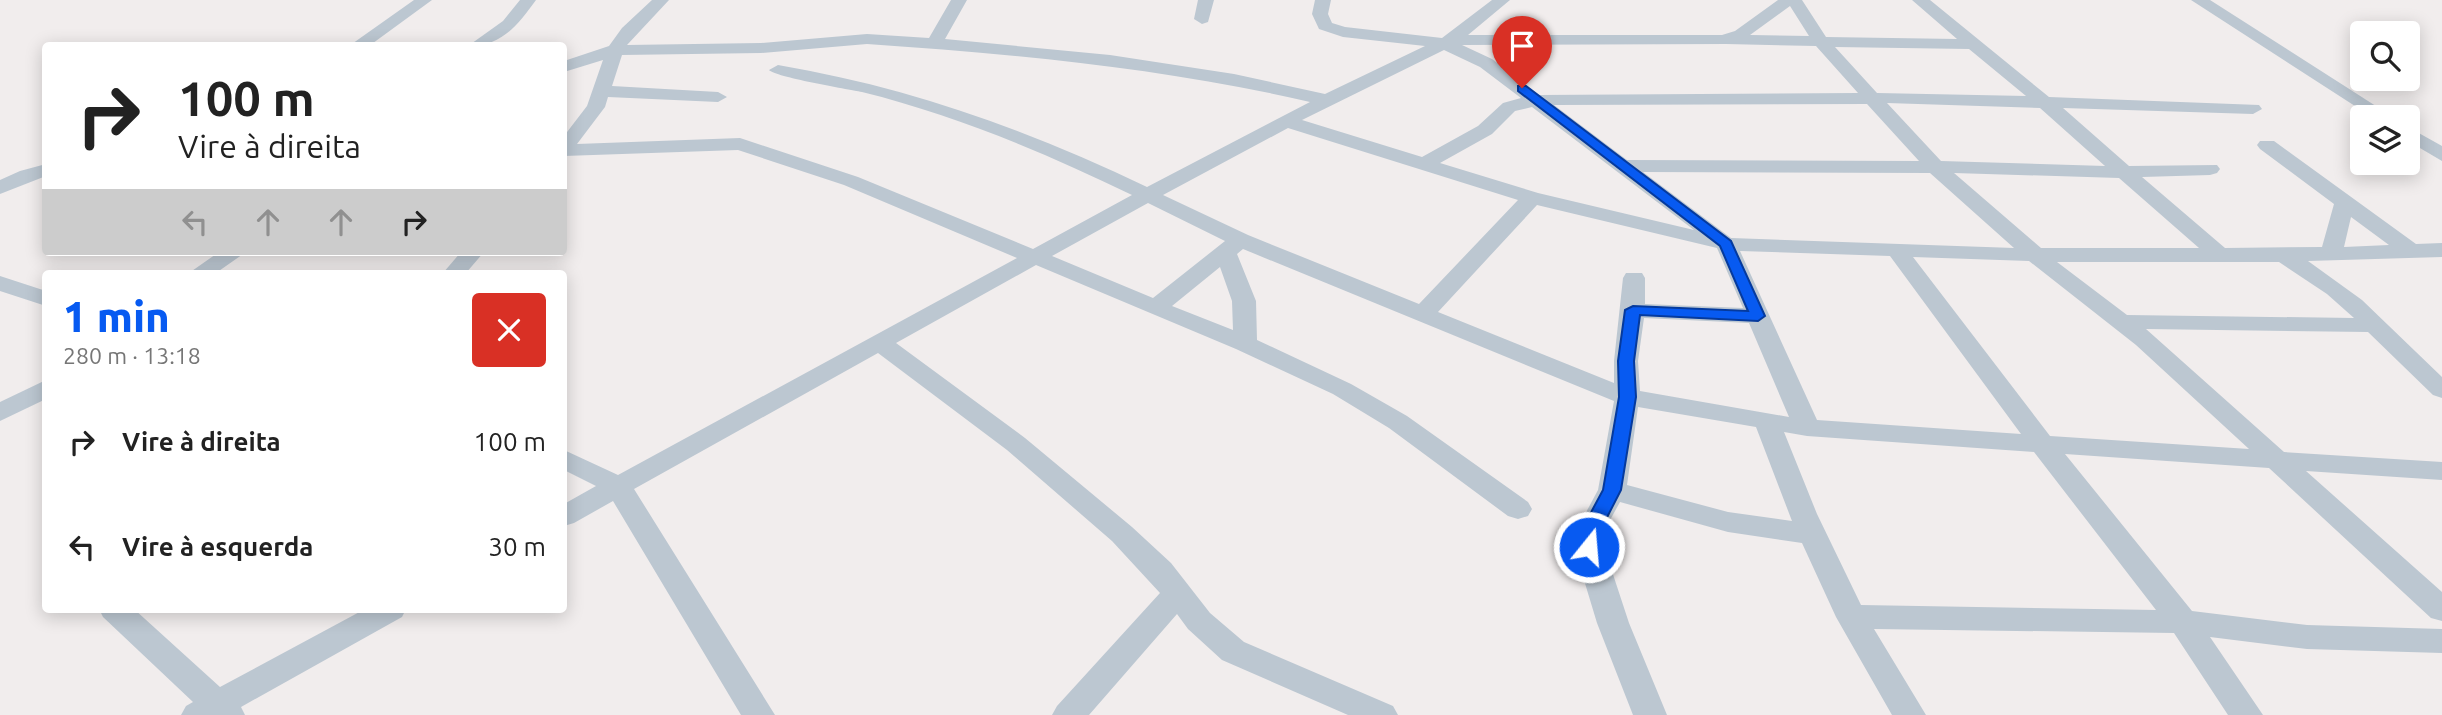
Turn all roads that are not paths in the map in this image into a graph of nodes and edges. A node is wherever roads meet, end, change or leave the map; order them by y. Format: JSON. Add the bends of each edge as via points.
{"nodes":[{"id":1,"x":424,"y":0,"type":"edge"},
{"id":2,"x":528,"y":0,"type":"edge"},
{"id":3,"x":661,"y":0,"type":"edge"},
{"id":4,"x":959,"y":0,"type":"edge"},
{"id":5,"x":1206,"y":0,"type":"edge"},
{"id":6,"x":1323,"y":0,"type":"edge"},
{"id":7,"x":1502,"y":0,"type":"edge"},
{"id":8,"x":1788,"y":0,"type":"edge"},
{"id":9,"x":1794,"y":0,"type":"edge"},
{"id":10,"x":1920,"y":0,"type":"edge"},
{"id":11,"x":2199,"y":0,"type":"edge"},
{"id":12,"x":1202,"y":19,"type":"dead end"},
{"id":13,"x":1724,"y":40,"type":"junction"},
{"id":14,"x":363,"y":42,"type":"edge"},
{"id":15,"x":482,"y":42,"type":"edge"},
{"id":16,"x":1447,"y":42,"type":"junction"},
{"id":17,"x":1822,"y":43,"type":"junction"},
{"id":18,"x":935,"y":44,"type":"junction"},
{"id":19,"x":1972,"y":44,"type":"junction"},
{"id":20,"x":615,"y":50,"type":"junction"},
{"id":21,"x":567,"y":67,"type":"edge"},
{"id":22,"x":778,"y":70,"type":"dead end"},
{"id":23,"x":603,"y":91,"type":"junction"},
{"id":24,"x":718,"y":97,"type":"dead end"},
{"id":25,"x":1874,"y":98,"type":"junction"},
{"id":26,"x":1326,"y":100,"type":"junction"},
{"id":27,"x":1536,"y":100,"type":"junction"},
{"id":28,"x":2043,"y":101,"type":"junction"},
{"id":29,"x":2365,"y":105,"type":"edge"},
{"id":30,"x":2253,"y":109,"type":"dead end"},
{"id":31,"x":1288,"y":121,"type":"junction"},
{"id":32,"x":2420,"y":140,"type":"edge"},
{"id":33,"x":567,"y":145,"type":"edge"},
{"id":34,"x":2267,"y":145,"type":"dead end"},
{"id":35,"x":567,"y":149,"type":"edge"},
{"id":36,"x":2442,"y":155,"type":"edge"},
{"id":37,"x":1422,"y":166,"type":"junction"},
{"id":38,"x":1624,"y":166,"type":"junction"},
{"id":39,"x":1935,"y":167,"type":"junction"},
{"id":40,"x":2210,"y":169,"type":"dead end"},
{"id":41,"x":42,"y":171,"type":"edge"},
{"id":42,"x":2121,"y":172,"type":"junction"},
{"id":43,"x":0,"y":188,"type":"edge"},
{"id":44,"x":1149,"y":194,"type":"junction"},
{"id":45,"x":1532,"y":198,"type":"junction"},
{"id":46,"x":2344,"y":204,"type":"junction"},
{"id":47,"x":1726,"y":244,"type":"junction"},
{"id":48,"x":1232,"y":246,"type":"junction"},
{"id":49,"x":1895,"y":248,"type":"junction"},
{"id":50,"x":2217,"y":253,"type":"junction"},
{"id":51,"x":2330,"y":253,"type":"junction"},
{"id":52,"x":2430,"y":254,"type":"edge"},
{"id":53,"x":2035,"y":255,"type":"junction"},
{"id":54,"x":2284,"y":255,"type":"junction"},
{"id":55,"x":228,"y":256,"type":"edge"},
{"id":56,"x":469,"y":256,"type":"edge"},
{"id":57,"x":1034,"y":258,"type":"junction"},
{"id":58,"x":205,"y":270,"type":"edge"},
{"id":59,"x":457,"y":270,"type":"edge"},
{"id":60,"x":1634,"y":278,"type":"dead end"},
{"id":61,"x":0,"y":284,"type":"edge"},
{"id":62,"x":42,"y":298,"type":"edge"},
{"id":63,"x":1155,"y":308,"type":"junction"},
{"id":64,"x":1633,"y":310,"type":"junction"},
{"id":65,"x":1423,"y":314,"type":"junction"},
{"id":66,"x":1758,"y":316,"type":"junction"},
{"id":67,"x":2123,"y":322,"type":"junction"},
{"id":68,"x":2374,"y":325,"type":"junction"},
{"id":69,"x":881,"y":344,"type":"junction"},
{"id":70,"x":1245,"y":344,"type":"junction"},
{"id":71,"x":42,"y":390,"type":"edge"},
{"id":72,"x":2442,"y":390,"type":"edge"},
{"id":73,"x":1627,"y":397,"type":"junction"},
{"id":74,"x":4,"y":407,"type":"edge"},
{"id":75,"x":1767,"y":423,"type":"junction"},
{"id":76,"x":1807,"y":428,"type":"junction"},
{"id":77,"x":2043,"y":445,"type":"junction"},
{"id":78,"x":2276,"y":458,"type":"junction"},
{"id":79,"x":567,"y":460,"type":"edge"},
{"id":80,"x":2442,"y":471,"type":"edge"},
{"id":81,"x":618,"y":486,"type":"junction"},
{"id":82,"x":1612,"y":490,"type":"junction"},
{"id":83,"x":1518,"y":509,"type":"dead end"},
{"id":84,"x":567,"y":514,"type":"edge"},
{"id":85,"x":1812,"y":534,"type":"junction"},
{"id":86,"x":1178,"y":593,"type":"junction"},
{"id":87,"x":2442,"y":610,"type":"edge"},
{"id":88,"x":118,"y":613,"type":"edge"},
{"id":89,"x":384,"y":613,"type":"edge"},
{"id":90,"x":1851,"y":617,"type":"junction"},
{"id":91,"x":2183,"y":622,"type":"junction"},
{"id":92,"x":2442,"y":641,"type":"edge"},
{"id":93,"x":1328,"y":705,"type":"edge"},
{"id":94,"x":214,"y":712,"type":"edge"},
{"id":95,"x":758,"y":715,"type":"edge"},
{"id":96,"x":1069,"y":715,"type":"edge"},
{"id":97,"x":1381,"y":715,"type":"edge"},
{"id":98,"x":1650,"y":715,"type":"edge"},
{"id":99,"x":1909,"y":715,"type":"edge"},
{"id":100,"x":2246,"y":715,"type":"edge"}],
"edges":[{"from":1,"to":14,"type":"street"},
{"from":2,"to":15,"type":"street","via":[[509,24]]},
{"from":3,"to":20,"type":"street"},
{"from":4,"to":18,"type":"street"},
{"from":5,"to":12,"type":"street"},
{"from":6,"to":16,"type":"street","via":[[1320,14],[1325,26],[1343,32]]},
{"from":7,"to":16,"type":"street"},
{"from":8,"to":13,"type":"street","via":[[1741,34]]},
{"from":9,"to":17,"type":"street"},
{"from":10,"to":19,"type":"street"},
{"from":11,"to":29,"type":"street"},
{"from":13,"to":16,"type":"street"},
{"from":13,"to":17,"type":"street"},
{"from":16,"to":26,"type":"street"},
{"from":16,"to":27,"type":"street","via":[[1486,63]]},
{"from":17,"to":19,"type":"street"},
{"from":17,"to":25,"type":"street"},
{"from":18,"to":20,"type":"street","via":[[867,39],[761,48]]},
{"from":18,"to":26,"type":"street","via":[[1110,60],[1234,79]]},
{"from":19,"to":28,"type":"street"},
{"from":20,"to":21,"type":"street"},
{"from":20,"to":23,"type":"street"},
{"from":22,"to":44,"type":"street","via":[[919,101],[1070,158]]},
{"from":23,"to":24,"type":"street"},
{"from":23,"to":33,"type":"street"},
{"from":25,"to":27,"type":"street"},
{"from":25,"to":28,"type":"street"},
{"from":25,"to":39,"type":"street"},
{"from":26,"to":31,"type":"street"},
{"from":27,"to":37,"type":"street","via":[[1509,107],[1485,130]]},
{"from":27,"to":38,"type":"street"},
{"from":28,"to":30,"type":"street"},
{"from":28,"to":42,"type":"street"},
{"from":31,"to":37,"type":"street"},
{"from":31,"to":44,"type":"street"},
{"from":32,"to":36,"type":"street"},
{"from":34,"to":46,"type":"street"},
{"from":35,"to":57,"type":"street","via":[[740,144],[940,215]]},
{"from":37,"to":45,"type":"street"},
{"from":38,"to":39,"type":"street"},
{"from":38,"to":47,"type":"street"},
{"from":39,"to":42,"type":"street"},
{"from":39,"to":53,"type":"street"},
{"from":40,"to":42,"type":"street"},
{"from":41,"to":43,"type":"street"},
{"from":42,"to":50,"type":"street"},
{"from":44,"to":48,"type":"street"},
{"from":44,"to":57,"type":"street"},
{"from":45,"to":47,"type":"street"},
{"from":45,"to":65,"type":"street"},
{"from":46,"to":51,"type":"street"},
{"from":46,"to":52,"type":"street"},
{"from":47,"to":49,"type":"street"},
{"from":47,"to":66,"type":"street"},
{"from":48,"to":63,"type":"street"},
{"from":48,"to":65,"type":"street"},
{"from":48,"to":70,"type":"street","via":[[1244,301]]},
{"from":49,"to":53,"type":"street"},
{"from":49,"to":77,"type":"street"},
{"from":50,"to":53,"type":"street"},
{"from":50,"to":54,"type":"street"},
{"from":51,"to":52,"type":"street"},
{"from":51,"to":54,"type":"street"},
{"from":53,"to":67,"type":"street"},
{"from":54,"to":68,"type":"street","via":[[2332,287]]},
{"from":55,"to":58,"type":"street"},
{"from":56,"to":59,"type":"street"},
{"from":57,"to":63,"type":"street"},
{"from":57,"to":69,"type":"street"},
{"from":60,"to":64,"type":"street"},
{"from":61,"to":62,"type":"street"},
{"from":63,"to":70,"type":"street"},
{"from":64,"to":66,"type":"street"},
{"from":64,"to":73,"type":"street"},
{"from":65,"to":73,"type":"street"},
{"from":66,"to":76,"type":"street"},
{"from":67,"to":68,"type":"street"},
{"from":67,"to":78,"type":"street"},
{"from":68,"to":72,"type":"street"},
{"from":69,"to":81,"type":"street"},
{"from":69,"to":86,"type":"street","via":[[1016,444],[1122,534]]},
{"from":70,"to":83,"type":"street","via":[[1342,389],[1398,422]]},
{"from":71,"to":74,"type":"street"},
{"from":73,"to":75,"type":"street"},
{"from":73,"to":82,"type":"street"},
{"from":75,"to":76,"type":"street"},
{"from":75,"to":85,"type":"street"},
{"from":76,"to":77,"type":"street"},
{"from":77,"to":78,"type":"street"},
{"from":77,"to":91,"type":"street"},
{"from":78,"to":80,"type":"street"},
{"from":78,"to":87,"type":"street"},
{"from":79,"to":81,"type":"street"},
{"from":81,"to":84,"type":"street"},
{"from":81,"to":95,"type":"street"},
{"from":82,"to":85,"type":"street","via":[[1728,522]]},
{"from":82,"to":98,"type":"street","via":[[1590,531],[1589,547]]},
{"from":85,"to":90,"type":"street"},
{"from":86,"to":93,"type":"street","via":[[1199,621],[1233,651]]},
{"from":86,"to":96,"type":"street"},
{"from":88,"to":94,"type":"street"},
{"from":89,"to":94,"type":"street"},
{"from":90,"to":91,"type":"street"},
{"from":90,"to":99,"type":"street"},
{"from":91,"to":92,"type":"street","via":[[2307,637]]},
{"from":91,"to":100,"type":"street"},
{"from":93,"to":97,"type":"street"}]}
